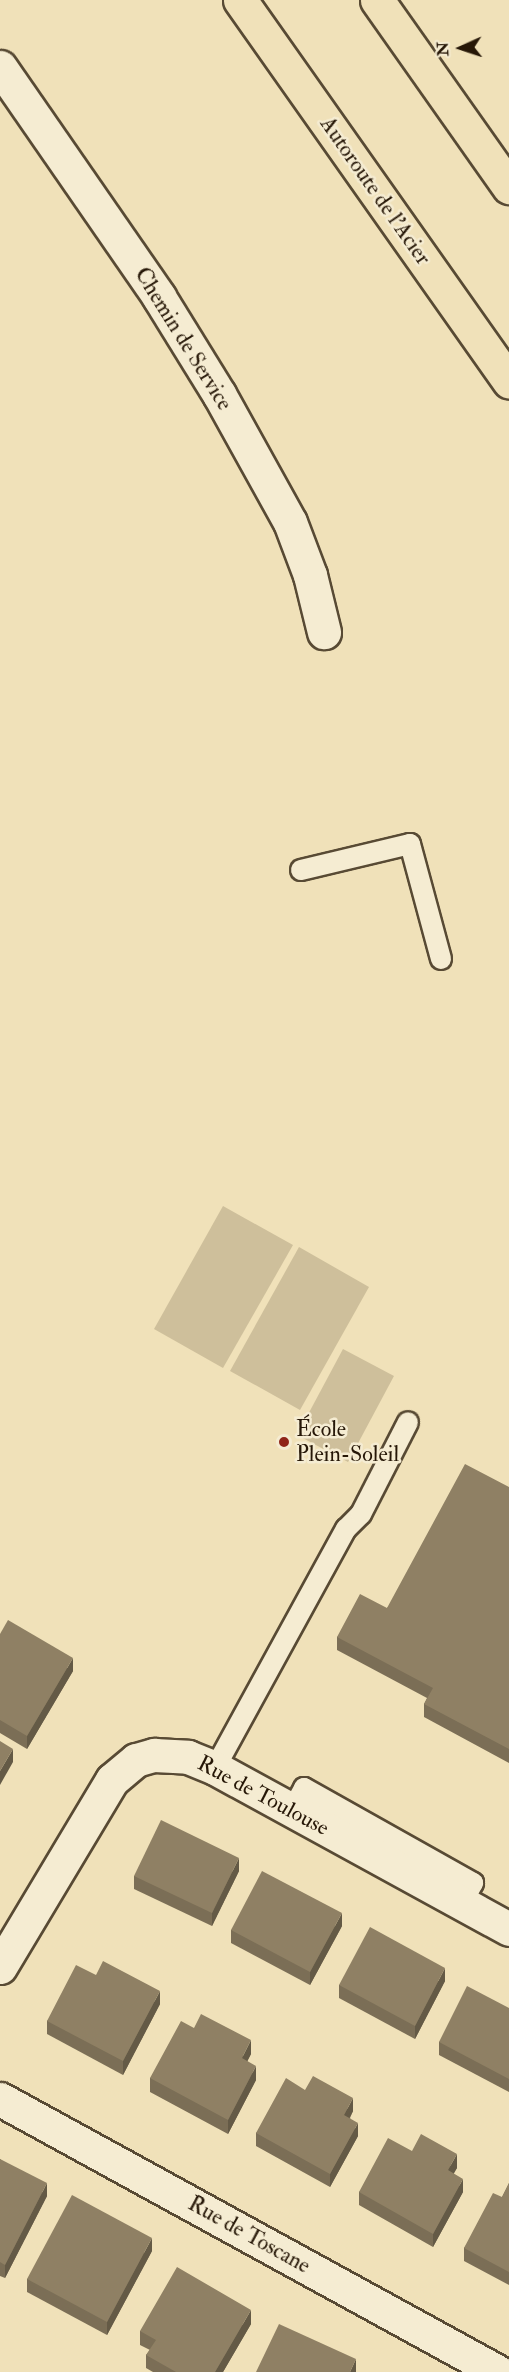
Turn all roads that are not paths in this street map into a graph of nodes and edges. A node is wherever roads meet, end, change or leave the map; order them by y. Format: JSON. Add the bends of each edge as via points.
{"nodes":[{"id":1,"x":240,"y":0,"type":"edge"},
{"id":2,"x":377,"y":0,"type":"edge"},
{"id":3,"x":0,"y":67,"type":"edge"},
{"id":4,"x":509,"y":187,"type":"edge"},
{"id":5,"x":509,"y":382,"type":"edge"},
{"id":6,"x":324,"y":632,"type":"dead end"},
{"id":7,"x":301,"y":870,"type":"dead end"},
{"id":8,"x":441,"y":959,"type":"dead end"},
{"id":9,"x":408,"y":1422,"type":"dead end"},
{"id":10,"x":215,"y":1768,"type":"junction"},
{"id":11,"x":509,"y":1929,"type":"edge"},
{"id":12,"x":0,"y":1967,"type":"edge"},
{"id":13,"x":0,"y":2099,"type":"edge"},
{"id":14,"x":498,"y":2372,"type":"edge"}],
"edges":[{"from":1,"to":5,"type":"highway","name":"Autoroute de l'Acier"},
{"from":2,"to":4,"type":"highway"},
{"from":3,"to":6,"type":"street","name":"Chemin de Service","via":[[159,297],[219,394],[290,522],[310,575]]},
{"from":7,"to":8,"type":"lane","via":[[410,844]]},
{"from":9,"to":10,"type":"lane","via":[[361,1514],[346,1529]]},
{"from":10,"to":11,"type":"street","name":"Rue de Toulouse"},
{"from":10,"to":12,"type":"street","name":"Rue de Toulouse","via":[[171,1754],[136,1760],[124,1767],[112,1780]]},
{"from":13,"to":14,"type":"street","name":"Rue de Toscane"}]}
